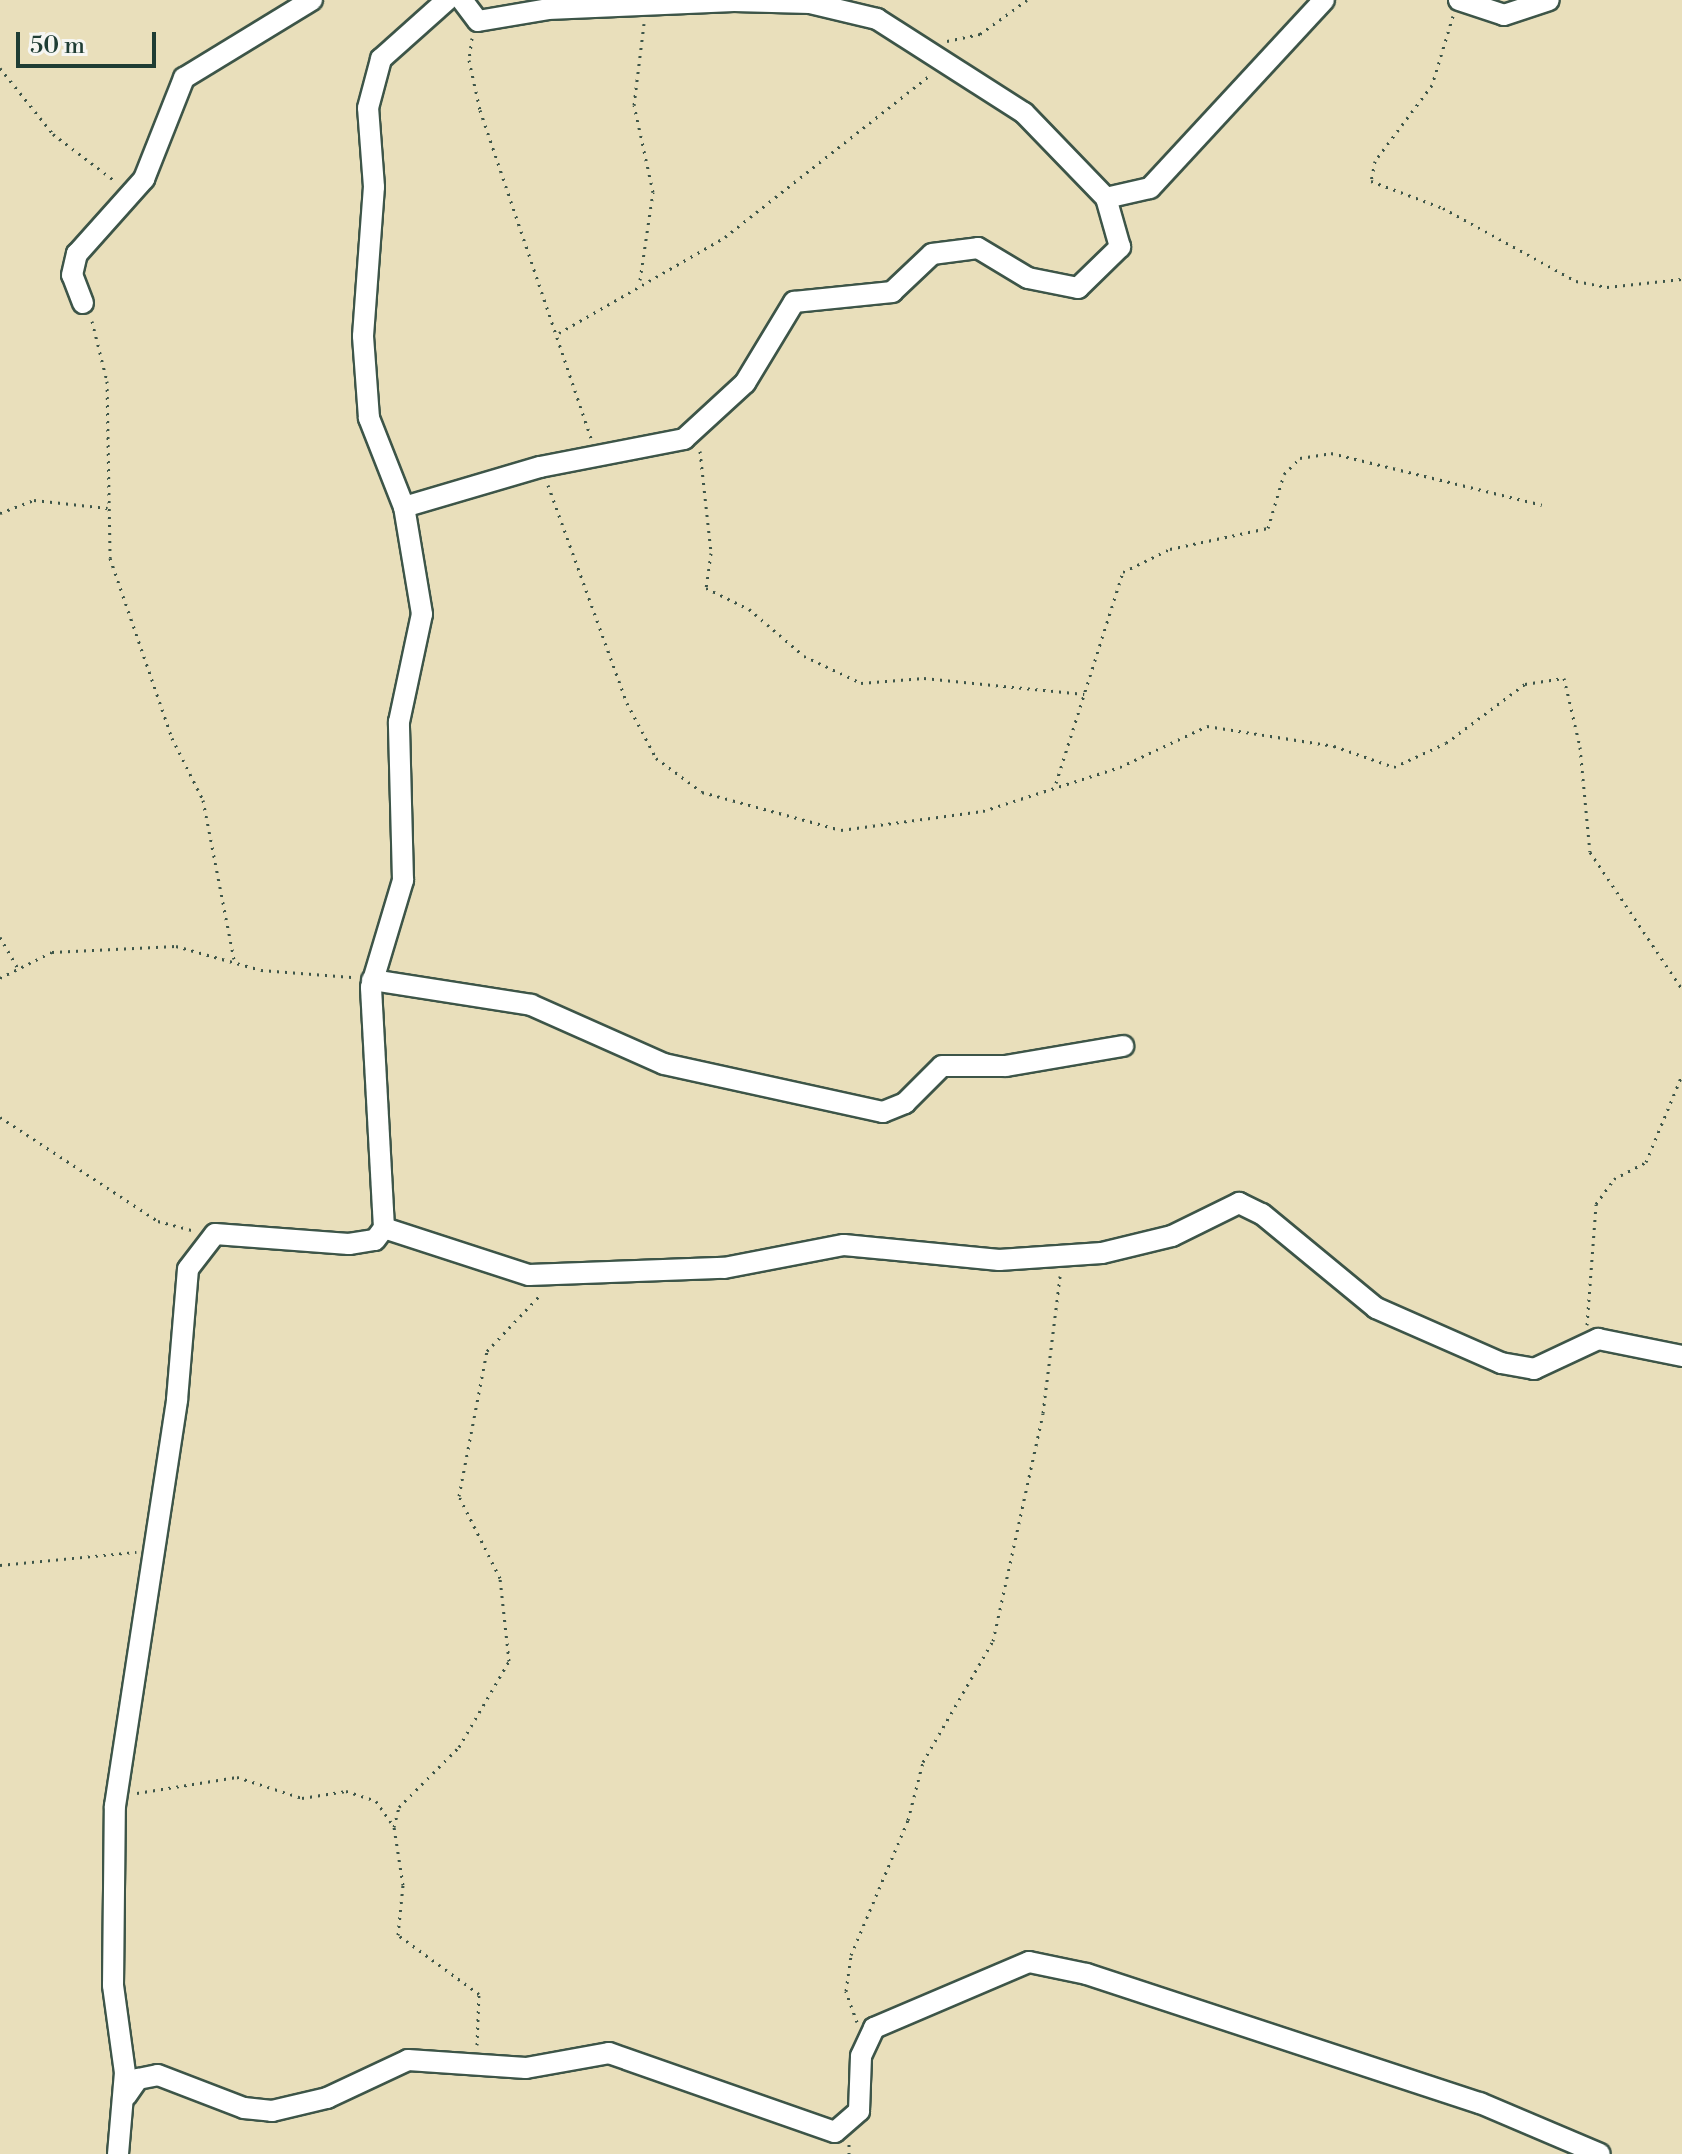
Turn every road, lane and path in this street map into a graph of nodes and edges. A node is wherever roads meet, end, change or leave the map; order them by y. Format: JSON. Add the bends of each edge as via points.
{"nodes":[{"id":1,"x":312,"y":0,"type":"edge"},
{"id":2,"x":447,"y":0,"type":"edge"},
{"id":3,"x":462,"y":0,"type":"edge"},
{"id":4,"x":1027,"y":0,"type":"edge"},
{"id":5,"x":1324,"y":0,"type":"edge"},
{"id":6,"x":1549,"y":0,"type":"edge"},
{"id":7,"x":761,"y":1,"type":"edge"},
{"id":8,"x":648,"y":5,"type":"junction"},
{"id":9,"x":1456,"y":6,"type":"edge"},
{"id":10,"x":478,"y":21,"type":"junction"},
{"id":11,"x":927,"y":51,"type":"junction"},
{"id":12,"x":944,"y":65,"type":"junction"},
{"id":13,"x":0,"y":68,"type":"edge"},
{"id":14,"x":131,"y":193,"type":"junction"},
{"id":15,"x":1106,"y":198,"type":"junction"},
{"id":16,"x":1682,"y":279,"type":"edge"},
{"id":17,"x":640,"y":281,"type":"junction"},
{"id":18,"x":83,"y":303,"type":"joint"},
{"id":19,"x":559,"y":333,"type":"junction"},
{"id":20,"x":698,"y":432,"type":"junction"},
{"id":21,"x":596,"y":457,"type":"junction"},
{"id":22,"x":540,"y":467,"type":"junction"},
{"id":23,"x":1542,"y":505,"type":"dead end"},
{"id":24,"x":404,"y":507,"type":"junction"},
{"id":25,"x":110,"y":509,"type":"junction"},
{"id":26,"x":0,"y":513,"type":"edge"},
{"id":27,"x":1085,"y":694,"type":"junction"},
{"id":28,"x":1056,"y":783,"type":"junction"},
{"id":29,"x":0,"y":937,"type":"edge"},
{"id":30,"x":234,"y":959,"type":"junction"},
{"id":31,"x":18,"y":968,"type":"junction"},
{"id":32,"x":0,"y":978,"type":"edge"},
{"id":33,"x":372,"y":980,"type":"junction"},
{"id":34,"x":1682,"y":989,"type":"edge"},
{"id":35,"x":1123,"y":1046,"type":"dead end"},
{"id":36,"x":1682,"y":1075,"type":"edge"},
{"id":37,"x":0,"y":1117,"type":"edge"},
{"id":38,"x":384,"y":1228,"type":"junction"},
{"id":39,"x":215,"y":1234,"type":"junction"},
{"id":40,"x":1063,"y":1256,"type":"junction"},
{"id":41,"x":566,"y":1274,"type":"junction"},
{"id":42,"x":1585,"y":1343,"type":"junction"},
{"id":43,"x":1682,"y":1356,"type":"edge"},
{"id":44,"x":150,"y":1551,"type":"junction"},
{"id":45,"x":0,"y":1565,"type":"edge"},
{"id":46,"x":117,"y":1793,"type":"junction"},
{"id":47,"x":394,"y":1827,"type":"junction"},
{"id":48,"x":868,"y":2036,"type":"junction"},
{"id":49,"x":475,"y":2064,"type":"junction"},
{"id":50,"x":126,"y":2096,"type":"junction"},
{"id":51,"x":118,"y":2154,"type":"edge"},
{"id":52,"x":1600,"y":2154,"type":"edge"}],
"edges":[{"from":1,"to":14,"type":"street","via":[[184,78],[144,179]]},
{"from":2,"to":24,"type":"street","via":[[386,52],[369,87],[374,187],[363,336],[369,418]]},
{"from":3,"to":10,"type":"street"},
{"from":4,"to":11,"type":"path","via":[[980,34],[932,43]]},
{"from":5,"to":15,"type":"street","via":[[1150,188]]},
{"from":6,"to":9,"type":"street","via":[[1504,15]]},
{"from":7,"to":8,"type":"street"},
{"from":7,"to":11,"type":"street","via":[[810,3],[877,19]]},
{"from":8,"to":10,"type":"street","via":[[548,9]]},
{"from":8,"to":17,"type":"path","via":[[633,81],[653,192]]},
{"from":9,"to":16,"type":"path","via":[[1432,85],[1375,161],[1371,181],[1443,208],[1576,281],[1607,287]]},
{"from":10,"to":19,"type":"path","via":[[469,45],[472,80]]},
{"from":11,"to":12,"type":"street"},
{"from":12,"to":15,"type":"street","via":[[1024,113]]},
{"from":12,"to":17,"type":"path","via":[[725,237]]},
{"from":13,"to":14,"type":"path","via":[[59,140]]},
{"from":14,"to":18,"type":"street","via":[[77,254],[72,275]]},
{"from":15,"to":20,"type":"street","via":[[1120,247],[1078,288],[1028,278],[978,248],[956,248],[925,257],[892,292],[803,298],[745,383]]},
{"from":17,"to":19,"type":"path"},
{"from":18,"to":25,"type":"path","via":[[107,381]]},
{"from":19,"to":21,"type":"path"},
{"from":20,"to":21,"type":"street"},
{"from":20,"to":27,"type":"path","via":[[711,553],[705,583],[719,600],[749,609],[804,656],[861,683],[924,678]]},
{"from":21,"to":22,"type":"street"},
{"from":22,"to":24,"type":"street"},
{"from":22,"to":28,"type":"path","via":[[578,552],[627,703],[675,778],[790,820],[864,832],[983,811]]},
{"from":23,"to":27,"type":"path","via":[[1331,453],[1307,455],[1284,474],[1268,528],[1170,549],[1123,572]]},
{"from":24,"to":33,"type":"street","via":[[422,614],[399,722],[403,880]]},
{"from":25,"to":26,"type":"path","via":[[34,500]]},
{"from":25,"to":30,"type":"path","via":[[112,568],[172,738],[203,800]]},
{"from":27,"to":28,"type":"path"},
{"from":28,"to":34,"type":"path","via":[[1120,767],[1207,726],[1357,751],[1394,767],[1446,743],[1525,684],[1564,678],[1580,747],[1590,852]]},
{"from":29,"to":31,"type":"path"},
{"from":30,"to":31,"type":"path","via":[[196,947],[85,948],[52,952]]},
{"from":30,"to":33,"type":"path","via":[[261,970]]},
{"from":31,"to":32,"type":"path"},
{"from":33,"to":35,"type":"street","via":[[497,996],[664,1064],[883,1112],[905,1103],[942,1066],[1006,1066]]},
{"from":33,"to":38,"type":"street"},
{"from":36,"to":42,"type":"path","via":[[1646,1162],[1614,1179],[1596,1204]]},
{"from":37,"to":39,"type":"path","via":[[158,1221]]},
{"from":38,"to":39,"type":"street","via":[[375,1240],[349,1244]]},
{"from":38,"to":41,"type":"street","via":[[499,1268]]},
{"from":39,"to":44,"type":"street","via":[[188,1269],[177,1400]]},
{"from":40,"to":41,"type":"street","via":[[999,1260],[844,1245],[724,1268]]},
{"from":40,"to":42,"type":"street","via":[[1141,1245],[1239,1203],[1262,1214],[1344,1286],[1427,1336],[1523,1369]]},
{"from":40,"to":48,"type":"path","via":[[1043,1413],[993,1641],[923,1762],[908,1820],[851,1955],[849,2005]]},
{"from":41,"to":47,"type":"path","via":[[487,1351],[459,1496],[500,1578],[509,1661],[459,1747],[399,1807]]},
{"from":42,"to":43,"type":"street","via":[[1619,1340]]},
{"from":44,"to":45,"type":"path"},
{"from":44,"to":46,"type":"street"},
{"from":46,"to":47,"type":"path","via":[[168,1793],[237,1777],[302,1798],[346,1791],[376,1801]]},
{"from":46,"to":50,"type":"street","via":[[112,1972]]},
{"from":47,"to":49,"type":"path","via":[[403,1885],[398,1935],[479,1994]]},
{"from":48,"to":49,"type":"street","via":[[859,2111],[835,2132],[624,2055],[526,2068]]},
{"from":48,"to":52,"type":"street","via":[[1013,1966],[1048,1964],[1480,2103]]},
{"from":49,"to":50,"type":"street","via":[[408,2060],[327,2098],[272,2111],[244,2108],[158,2075],[138,2079]]},
{"from":50,"to":51,"type":"street"}]}
